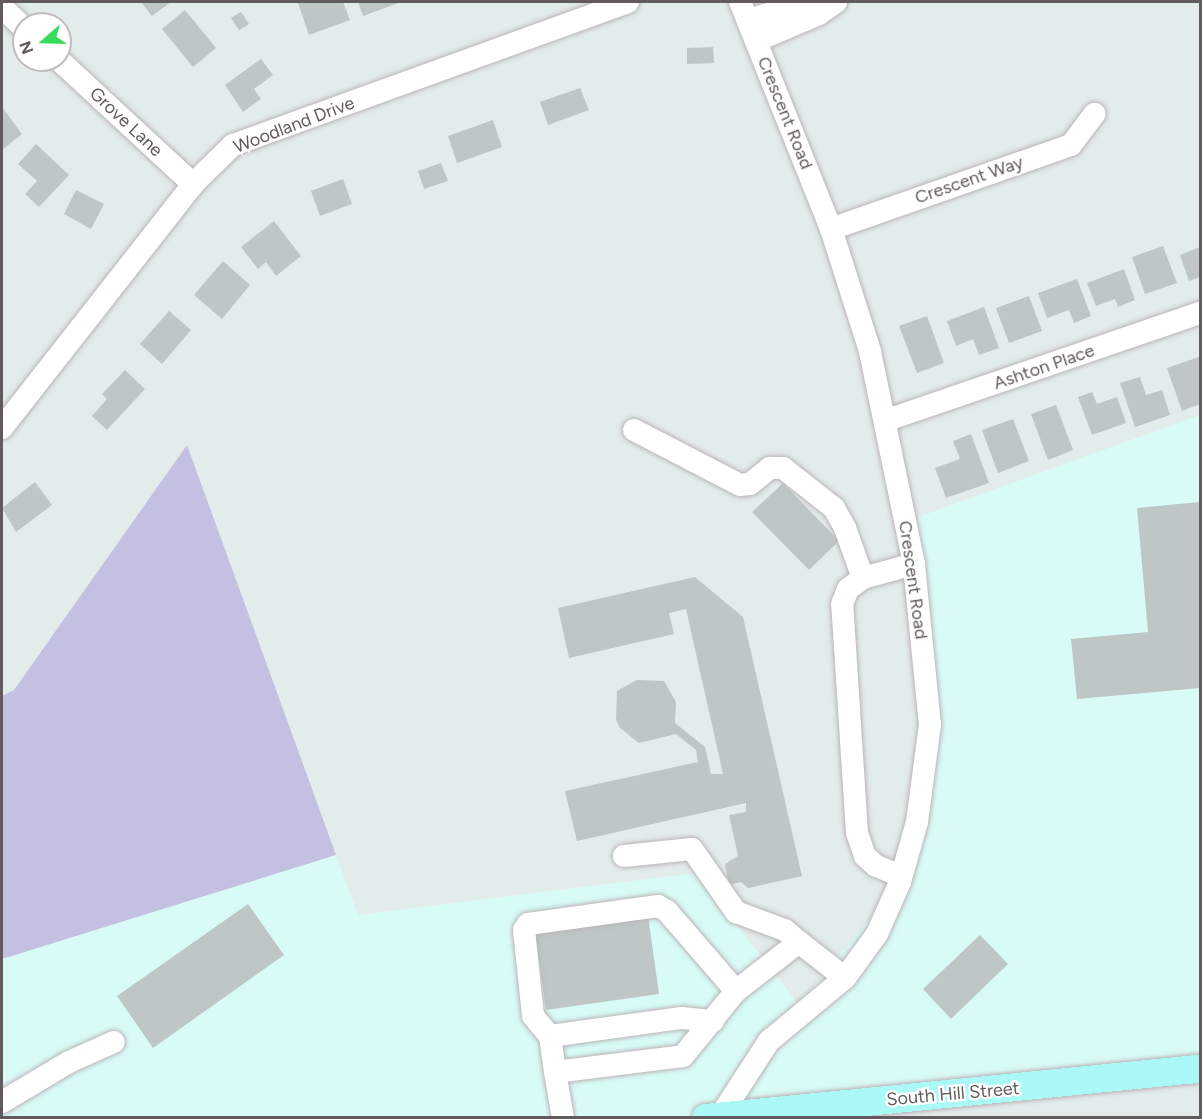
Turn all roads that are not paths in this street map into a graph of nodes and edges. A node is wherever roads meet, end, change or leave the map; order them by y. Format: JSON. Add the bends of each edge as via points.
{"nodes":[{"id":1,"x":628,"y":2,"type":"edge"},
{"id":2,"x":808,"y":2,"type":"edge"},
{"id":3,"x":836,"y":2,"type":"edge"},
{"id":4,"x":748,"y":21,"type":"edge"},
{"id":5,"x":72,"y":72,"type":"edge"},
{"id":6,"x":1094,"y":114,"type":"dead end"},
{"id":7,"x":194,"y":184,"type":"junction"},
{"id":8,"x":831,"y":229,"type":"junction"},
{"id":9,"x":1200,"y":313,"type":"edge"},
{"id":10,"x":887,"y":420,"type":"junction"},
{"id":11,"x":2,"y":428,"type":"edge"},
{"id":12,"x":634,"y":430,"type":"dead end"},
{"id":13,"x":914,"y":564,"type":"junction"},
{"id":14,"x":863,"y":579,"type":"junction"},
{"id":15,"x":624,"y":856,"type":"dead end"},
{"id":16,"x":901,"y":876,"type":"junction"},
{"id":17,"x":799,"y":942,"type":"junction"},
{"id":18,"x":845,"y":978,"type":"junction"},
{"id":19,"x":736,"y":992,"type":"junction"},
{"id":20,"x":713,"y":1021,"type":"junction"},
{"id":21,"x":550,"y":1036,"type":"junction"},
{"id":22,"x":114,"y":1042,"type":"dead end"},
{"id":23,"x":1200,"y":1069,"type":"edge"},
{"id":24,"x":555,"y":1072,"type":"junction"},
{"id":25,"x":2,"y":1102,"type":"edge"},
{"id":26,"x":715,"y":1117,"type":"edge"},
{"id":27,"x":562,"y":1118,"type":"edge"}],
"edges":[{"from":1,"to":7,"type":"street","name":"Woodland Drive","via":[[233,145]]},
{"from":2,"to":4,"type":"street"},
{"from":3,"to":4,"type":"street","via":[[819,15]]},
{"from":4,"to":8,"type":"street","name":"Crescent Road"},
{"from":5,"to":7,"type":"street","name":"Grove Lane"},
{"from":6,"to":8,"type":"street","name":"Crescent Way","via":[[1071,144]]},
{"from":7,"to":11,"type":"street","name":"Woodland Drive"},
{"from":8,"to":10,"type":"street","name":"Crescent Road","via":[[870,351]]},
{"from":9,"to":10,"type":"street","name":"Ashton Place"},
{"from":10,"to":13,"type":"street","name":"Crescent Road"},
{"from":12,"to":14,"type":"street","via":[[740,484],[750,484],[770,468],[783,468],[834,508]]},
{"from":13,"to":14,"type":"street"},
{"from":13,"to":16,"type":"street","name":"Crescent Road","via":[[930,725],[917,822]]},
{"from":14,"to":16,"type":"street","via":[[848,589],[842,604],[857,833],[865,856],[876,866]]},
{"from":15,"to":17,"type":"street","via":[[692,849],[736,912],[785,930]]},
{"from":16,"to":18,"type":"street","name":"Crescent Road","via":[[877,934]]},
{"from":17,"to":18,"type":"street"},
{"from":17,"to":19,"type":"street"},
{"from":18,"to":26,"type":"street","name":"Crescent Road","via":[[769,1041]]},
{"from":19,"to":20,"type":"street"},
{"from":19,"to":21,"type":"street","via":[[667,911],[658,906],[528,924],[524,930],[532,1016]]},
{"from":20,"to":21,"type":"street","via":[[682,1018]]},
{"from":20,"to":24,"type":"street","via":[[683,1056]]},
{"from":21,"to":24,"type":"street"},
{"from":22,"to":25,"type":"street","via":[[69,1062]]},
{"from":23,"to":26,"type":"main road","name":"South Hill Street"},
{"from":24,"to":27,"type":"street"}]}
